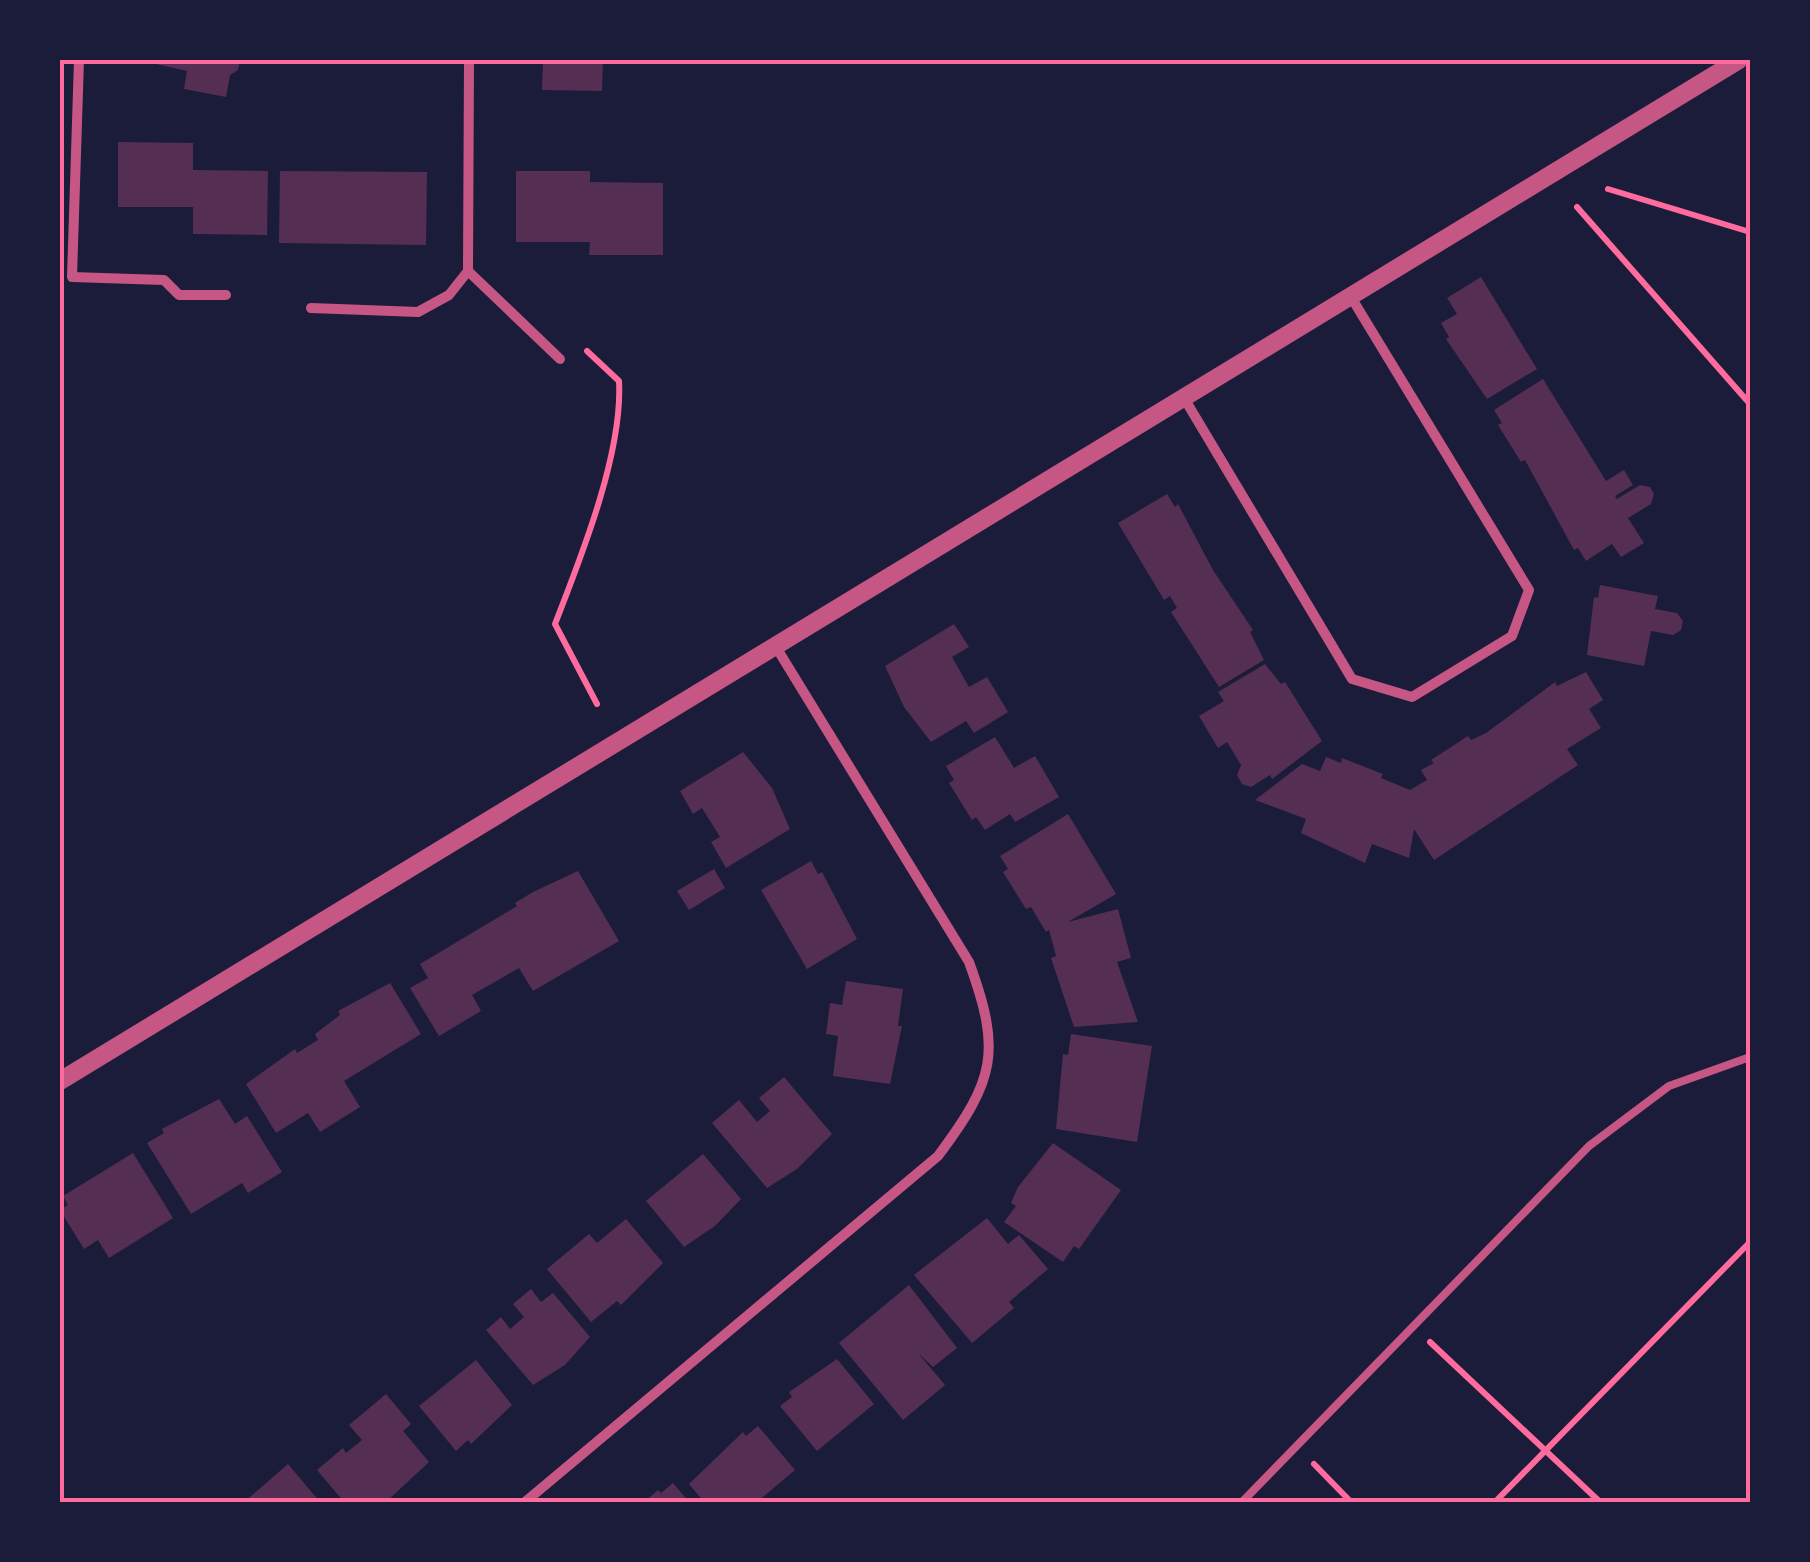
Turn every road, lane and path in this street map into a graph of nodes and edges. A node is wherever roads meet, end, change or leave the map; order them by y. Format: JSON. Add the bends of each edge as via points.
{"nodes":[{"id":1,"x":79,"y":60,"type":"edge"},
{"id":2,"x":469,"y":60,"type":"edge"},
{"id":3,"x":1739,"y":60,"type":"edge"},
{"id":4,"x":1608,"y":189,"type":"dead end"},
{"id":5,"x":1577,"y":207,"type":"dead end"},
{"id":6,"x":1750,"y":232,"type":"edge"},
{"id":7,"x":468,"y":272,"type":"junction"},
{"id":8,"x":66,"y":277,"type":"edge"},
{"id":9,"x":226,"y":295,"type":"dead end"},
{"id":10,"x":1351,"y":297,"type":"junction"},
{"id":11,"x":312,"y":308,"type":"dead end"},
{"id":12,"x":560,"y":359,"type":"joint"},
{"id":13,"x":1184,"y":398,"type":"junction"},
{"id":14,"x":1750,"y":404,"type":"edge"},
{"id":15,"x":776,"y":646,"type":"junction"},
{"id":16,"x":598,"y":704,"type":"dead end"},
{"id":17,"x":1750,"y":1057,"type":"edge"},
{"id":18,"x":60,"y":1082,"type":"edge"},
{"id":19,"x":1750,"y":1242,"type":"edge"},
{"id":20,"x":1414,"y":1326,"type":"junction"},
{"id":21,"x":1296,"y":1446,"type":"junction"},
{"id":22,"x":1545,"y":1450,"type":"junction"},
{"id":23,"x":524,"y":1502,"type":"edge"},
{"id":24,"x":1242,"y":1502,"type":"edge"},
{"id":25,"x":1352,"y":1502,"type":"edge"},
{"id":26,"x":1495,"y":1502,"type":"edge"},
{"id":27,"x":1600,"y":1502,"type":"edge"}],
"edges":[{"from":1,"to":8,"type":"street"},
{"from":2,"to":7,"type":"street"},
{"from":3,"to":10,"type":"street"},
{"from":4,"to":6,"type":"path"},
{"from":5,"to":14,"type":"path"},
{"from":7,"to":11,"type":"street","via":[[450,295],[418,312]]},
{"from":7,"to":12,"type":"street"},
{"from":8,"to":9,"type":"street","via":[[164,280],[180,295]]},
{"from":10,"to":13,"type":"street"},
{"from":10,"to":13,"type":"street","via":[[1529,590],[1512,636],[1412,698],[1352,679]]},
{"from":12,"to":16,"type":"path","via":[[589,351],[619,381],[620,408],[585,548],[554,624]]},
{"from":13,"to":15,"type":"street"},
{"from":15,"to":18,"type":"street"},
{"from":15,"to":23,"type":"street","via":[[969,962],[988,1012],[989,1058],[976,1106],[938,1156]]},
{"from":17,"to":20,"type":"lane","via":[[1669,1086],[1589,1146]]},
{"from":19,"to":22,"type":"path"},
{"from":20,"to":21,"type":"lane"},
{"from":20,"to":22,"type":"path"},
{"from":21,"to":24,"type":"lane"},
{"from":21,"to":25,"type":"path"},
{"from":22,"to":26,"type":"path"},
{"from":22,"to":27,"type":"path"}]}
